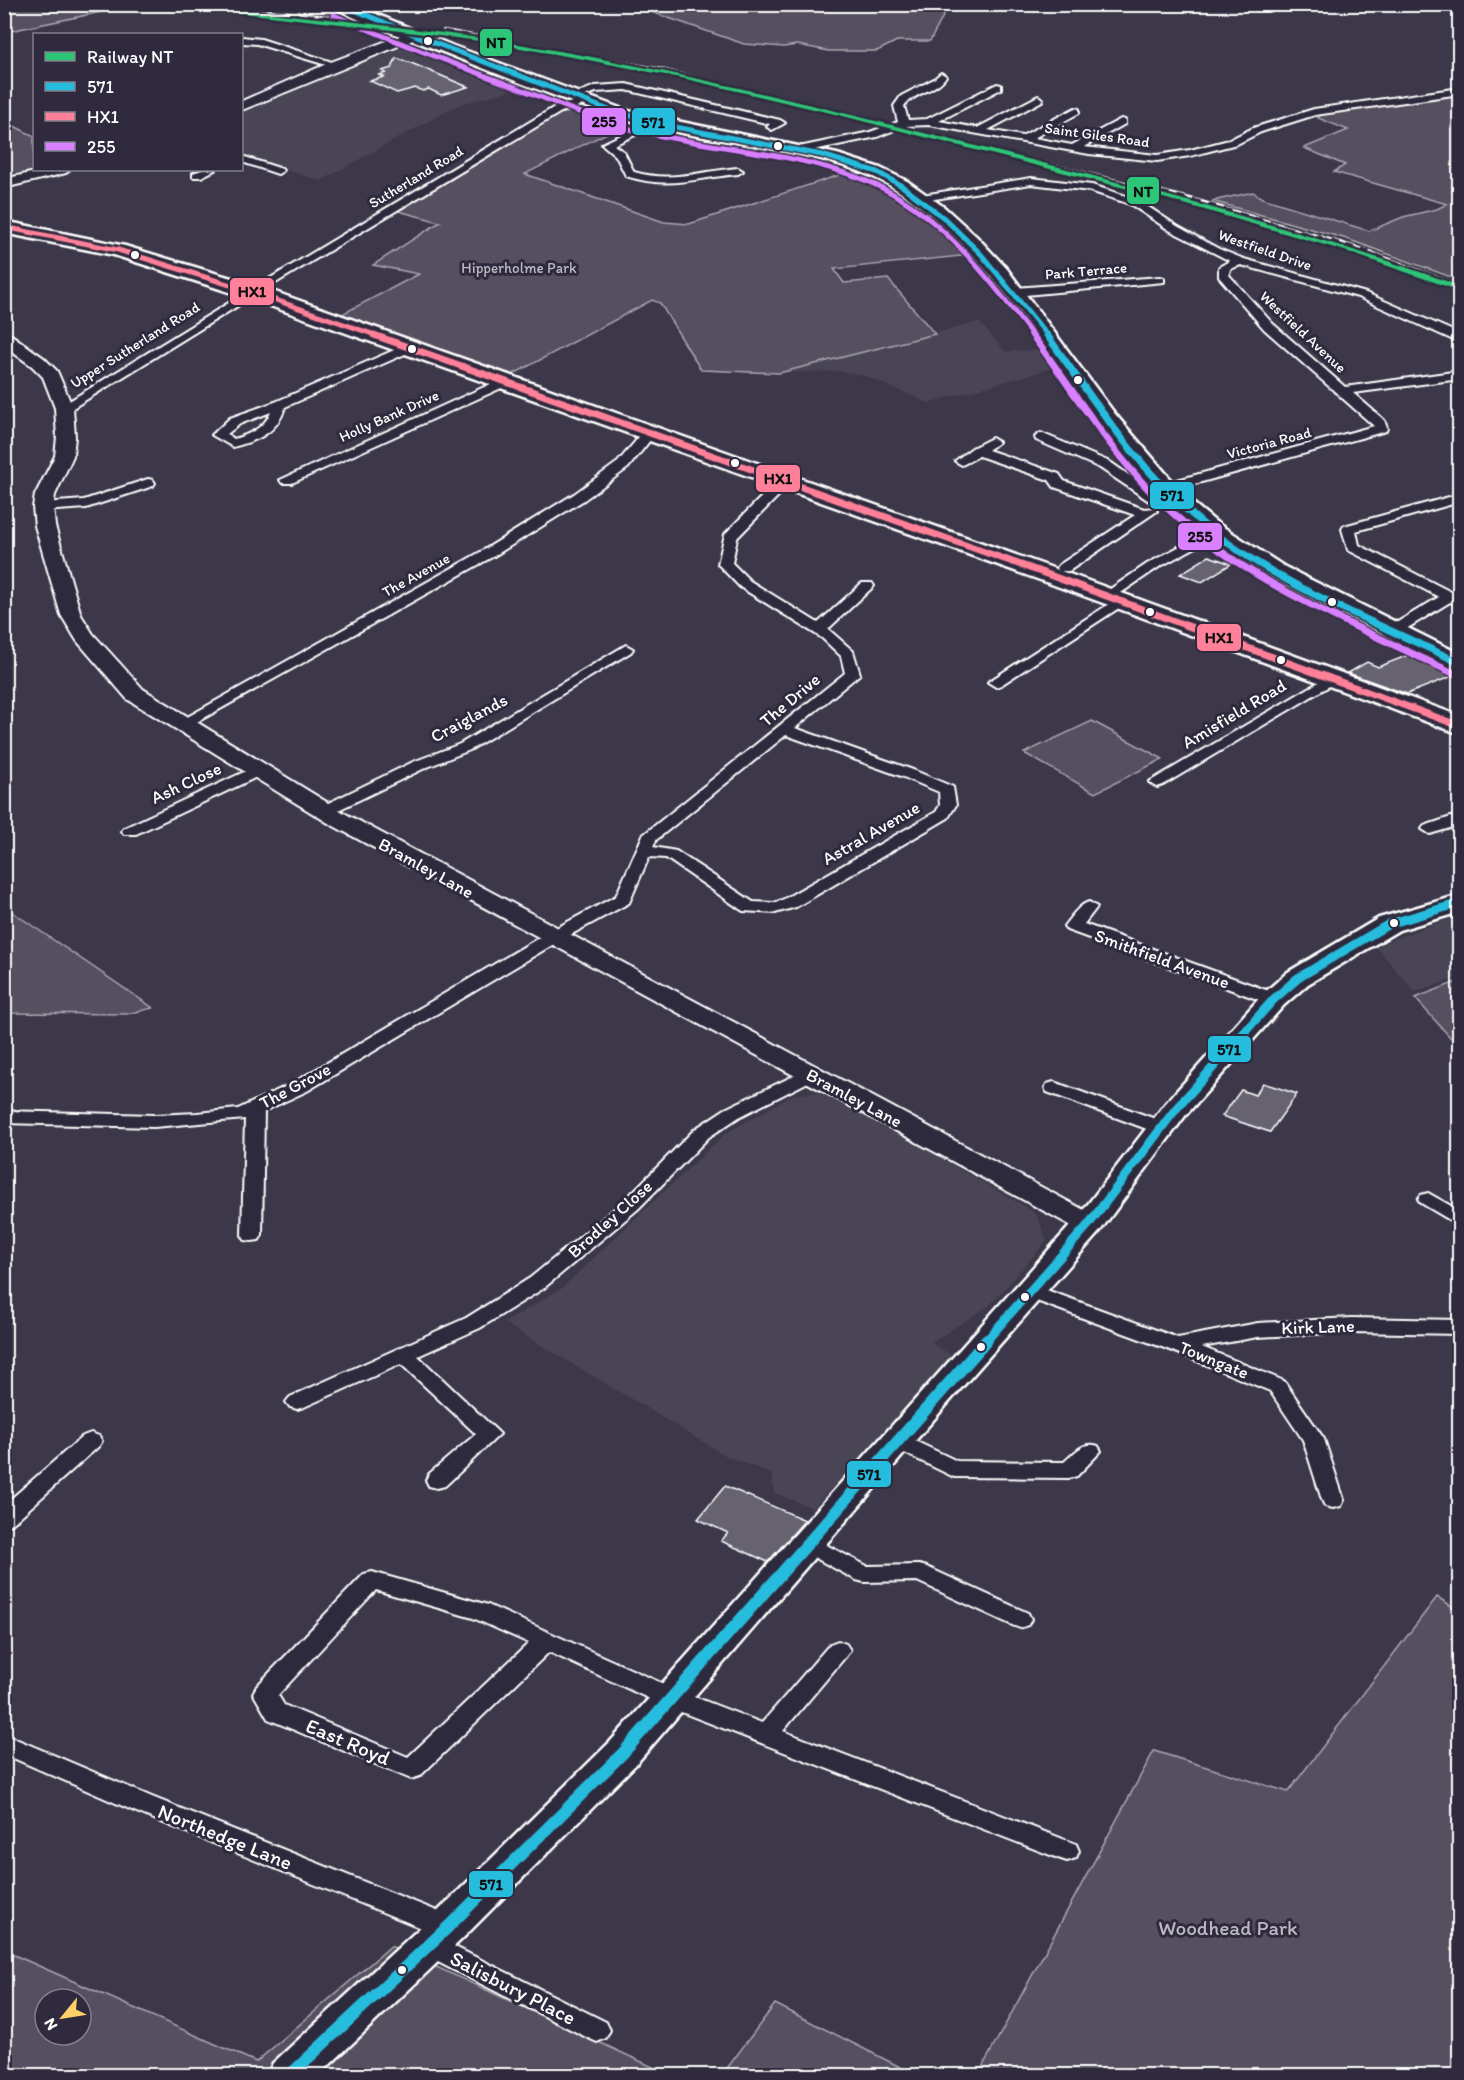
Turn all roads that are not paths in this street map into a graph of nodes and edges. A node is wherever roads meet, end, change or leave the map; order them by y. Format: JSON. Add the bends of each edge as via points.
{"nodes":[{"id":1,"x":339,"y":4,"type":"edge"},
{"id":2,"x":414,"y":35,"type":"junction"},
{"id":3,"x":243,"y":40,"type":"edge"},
{"id":4,"x":336,"y":65,"type":"junction"},
{"id":5,"x":941,"y":76,"type":"dead end"},
{"id":6,"x":997,"y":87,"type":"dead end"},
{"id":7,"x":1460,"y":91,"type":"edge"},
{"id":8,"x":578,"y":99,"type":"junction"},
{"id":9,"x":1038,"y":99,"type":"dead end"},
{"id":10,"x":243,"y":106,"type":"edge"},
{"id":11,"x":1075,"y":111,"type":"dead end"},
{"id":12,"x":793,"y":118,"type":"dead end"},
{"id":13,"x":656,"y":122,"type":"junction"},
{"id":14,"x":929,"y":122,"type":"junction"},
{"id":15,"x":1120,"y":122,"type":"dead end"},
{"id":16,"x":904,"y":123,"type":"junction"},
{"id":17,"x":978,"y":131,"type":"junction"},
{"id":18,"x":1023,"y":139,"type":"junction"},
{"id":19,"x":1074,"y":148,"type":"junction"},
{"id":20,"x":799,"y":150,"type":"junction"},
{"id":21,"x":243,"y":159,"type":"edge"},
{"id":22,"x":57,"y":171,"type":"edge"},
{"id":23,"x":207,"y":171,"type":"edge"},
{"id":24,"x":279,"y":171,"type":"dead end"},
{"id":25,"x":738,"y":171,"type":"dead end"},
{"id":26,"x":197,"y":175,"type":"dead end"},
{"id":27,"x":4,"y":184,"type":"edge"},
{"id":28,"x":922,"y":198,"type":"junction"},
{"id":29,"x":4,"y":227,"type":"edge"},
{"id":30,"x":1240,"y":261,"type":"junction"},
{"id":31,"x":1160,"y":280,"type":"dead end"},
{"id":32,"x":259,"y":288,"type":"junction"},
{"id":33,"x":1015,"y":292,"type":"junction"},
{"id":34,"x":4,"y":338,"type":"edge"},
{"id":35,"x":1460,"y":339,"type":"edge"},
{"id":36,"x":408,"y":348,"type":"junction"},
{"id":37,"x":1460,"y":375,"type":"edge"},
{"id":38,"x":504,"y":382,"type":"junction"},
{"id":39,"x":1343,"y":391,"type":"junction"},
{"id":40,"x":279,"y":405,"type":"dead end"},
{"id":41,"x":64,"y":408,"type":"junction"},
{"id":42,"x":1381,"y":428,"type":"joint"},
{"id":43,"x":649,"y":434,"type":"junction"},
{"id":44,"x":1041,"y":437,"type":"dead end"},
{"id":45,"x":992,"y":442,"type":"dead end"},
{"id":46,"x":977,"y":452,"type":"junction"},
{"id":47,"x":963,"y":461,"type":"dead end"},
{"id":48,"x":287,"y":480,"type":"dead end"},
{"id":49,"x":784,"y":482,"type":"junction"},
{"id":50,"x":148,"y":483,"type":"dead end"},
{"id":51,"x":1168,"y":497,"type":"junction"},
{"id":52,"x":1460,"y":498,"type":"edge"},
{"id":53,"x":43,"y":507,"type":"junction"},
{"id":54,"x":1144,"y":514,"type":"junction"},
{"id":55,"x":1215,"y":531,"type":"junction"},
{"id":56,"x":1064,"y":568,"type":"dead end"},
{"id":57,"x":867,"y":586,"type":"dead end"},
{"id":58,"x":1113,"y":598,"type":"junction"},
{"id":59,"x":1456,"y":598,"type":"edge"},
{"id":60,"x":819,"y":630,"type":"junction"},
{"id":61,"x":1396,"y":630,"type":"junction"},
{"id":62,"x":626,"y":649,"type":"dead end"},
{"id":63,"x":1460,"y":663,"type":"edge"},
{"id":64,"x":1331,"y":679,"type":"junction"},
{"id":65,"x":996,"y":681,"type":"dead end"},
{"id":66,"x":183,"y":724,"type":"junction"},
{"id":67,"x":1460,"y":726,"type":"edge"},
{"id":68,"x":786,"y":730,"type":"junction"},
{"id":69,"x":259,"y":770,"type":"junction"},
{"id":70,"x":1157,"y":782,"type":"dead end"},
{"id":71,"x":324,"y":811,"type":"junction"},
{"id":72,"x":1460,"y":819,"type":"edge"},
{"id":73,"x":1430,"y":829,"type":"dead end"},
{"id":74,"x":130,"y":831,"type":"dead end"},
{"id":75,"x":643,"y":851,"type":"junction"},
{"id":76,"x":1460,"y":903,"type":"edge"},
{"id":77,"x":1089,"y":907,"type":"dead end"},
{"id":78,"x":553,"y":937,"type":"junction"},
{"id":79,"x":1274,"y":999,"type":"junction"},
{"id":80,"x":810,"y":1074,"type":"junction"},
{"id":81,"x":1054,"y":1088,"type":"dead end"},
{"id":82,"x":255,"y":1108,"type":"junction"},
{"id":83,"x":4,"y":1117,"type":"edge"},
{"id":84,"x":1162,"y":1128,"type":"junction"},
{"id":85,"x":1428,"y":1199,"type":"dead end"},
{"id":86,"x":1460,"y":1220,"type":"edge"},
{"id":87,"x":1089,"y":1224,"type":"junction"},
{"id":88,"x":252,"y":1235,"type":"dead end"},
{"id":89,"x":1030,"y":1291,"type":"junction"},
{"id":90,"x":1460,"y":1327,"type":"edge"},
{"id":91,"x":1177,"y":1345,"type":"junction"},
{"id":92,"x":404,"y":1355,"type":"junction"},
{"id":93,"x":297,"y":1402,"type":"dead end"},
{"id":94,"x":896,"y":1440,"type":"junction"},
{"id":95,"x":91,"y":1441,"type":"dead end"},
{"id":96,"x":1090,"y":1451,"type":"dead end"},
{"id":97,"x":437,"y":1480,"type":"dead end"},
{"id":98,"x":1333,"y":1500,"type":"dead end"},
{"id":99,"x":4,"y":1518,"type":"edge"},
{"id":100,"x":807,"y":1543,"type":"junction"},
{"id":101,"x":1020,"y":1619,"type":"dead end"},
{"id":102,"x":546,"y":1641,"type":"junction"},
{"id":103,"x":838,"y":1650,"type":"dead end"},
{"id":104,"x":671,"y":1698,"type":"junction"},
{"id":105,"x":766,"y":1735,"type":"junction"},
{"id":106,"x":4,"y":1743,"type":"edge"},
{"id":107,"x":1067,"y":1851,"type":"dead end"},
{"id":108,"x":439,"y":1936,"type":"junction"},
{"id":109,"x":597,"y":2030,"type":"dead end"},
{"id":110,"x":288,"y":2076,"type":"edge"}],
"edges":[{"from":1,"to":2,"type":"main road"},
{"from":2,"to":4,"type":"street"},
{"from":2,"to":8,"type":"main road"},
{"from":3,"to":4,"type":"street"},
{"from":4,"to":10,"type":"street"},
{"from":5,"to":16,"type":"street","via":[[904,98],[899,106]]},
{"from":6,"to":14,"type":"street"},
{"from":7,"to":19,"type":"street","name":"Saint Giles Road","via":[[1314,112],[1233,142],[1157,158]]},
{"from":8,"to":12,"type":"street","name":"Sutherland Road","via":[[595,89],[627,87],[776,125]]},
{"from":8,"to":13,"type":"main road"},
{"from":8,"to":32,"type":"street","name":"Sutherland Road"},
{"from":9,"to":17,"type":"street"},
{"from":11,"to":18,"type":"street"},
{"from":13,"to":20,"type":"main road"},
{"from":13,"to":25,"type":"street","via":[[607,144],[620,154],[630,174],[648,181],[671,181],[696,179],[712,169]]},
{"from":14,"to":16,"type":"street","name":"Saint Giles Road"},
{"from":14,"to":17,"type":"street","name":"Saint Giles Road"},
{"from":15,"to":19,"type":"street"},
{"from":16,"to":20,"type":"street","name":"Saint Giles Road","via":[[873,135]]},
{"from":17,"to":18,"type":"street","name":"Saint Giles Road"},
{"from":18,"to":19,"type":"street","name":"Saint Giles Road"},
{"from":20,"to":28,"type":"main road","via":[[870,169]]},
{"from":21,"to":24,"type":"street"},
{"from":22,"to":27,"type":"street"},
{"from":23,"to":26,"type":"street"},
{"from":28,"to":30,"type":"street","name":"Westfield Drive","via":[[1030,182],[1092,188],[1134,202],[1173,228]]},
{"from":28,"to":33,"type":"main road","via":[[977,248]]},
{"from":29,"to":32,"type":"highway","via":[[118,250]]},
{"from":30,"to":35,"type":"street","name":"Westfield Drive","via":[[1362,295]]},
{"from":30,"to":39,"type":"street","name":"Westfield Avenue","via":[[1225,267],[1223,275],[1268,326]]},
{"from":31,"to":33,"type":"street","name":"Park Terrace"},
{"from":32,"to":36,"type":"highway"},
{"from":32,"to":41,"type":"street","name":"Upper Sutherland Road"},
{"from":33,"to":51,"type":"main road"},
{"from":34,"to":41,"type":"street","name":"Bramley Lane","via":[[51,375]]},
{"from":36,"to":38,"type":"highway"},
{"from":36,"to":40,"type":"street"},
{"from":37,"to":39,"type":"street"},
{"from":38,"to":43,"type":"highway"},
{"from":38,"to":48,"type":"street","name":"Holly Bank Drive"},
{"from":39,"to":42,"type":"street","name":"Westfield Avenue"},
{"from":41,"to":53,"type":"street","name":"Bramley Lane","via":[[64,456]]},
{"from":42,"to":51,"type":"street","name":"Victoria Road"},
{"from":43,"to":49,"type":"highway"},
{"from":43,"to":66,"type":"street","name":"The Avenue","via":[[623,465],[579,497],[489,553]]},
{"from":44,"to":51,"type":"street"},
{"from":45,"to":46,"type":"street"},
{"from":46,"to":47,"type":"street"},
{"from":46,"to":54,"type":"street","via":[[1054,477],[1059,484]]},
{"from":49,"to":58,"type":"highway"},
{"from":49,"to":60,"type":"street","name":"The Drive","via":[[730,537],[725,564],[745,584]]},
{"from":50,"to":53,"type":"street","via":[[86,504]]},
{"from":51,"to":54,"type":"street","name":"Victoria Road"},
{"from":51,"to":55,"type":"main road"},
{"from":52,"to":59,"type":"street","via":[[1349,529],[1353,547]]},
{"from":53,"to":66,"type":"street","name":"Bramley Lane","via":[[71,615],[84,637],[135,694]]},
{"from":54,"to":56,"type":"street","name":"Victoria Road"},
{"from":55,"to":58,"type":"street","via":[[1156,565]]},
{"from":55,"to":61,"type":"main road","via":[[1289,578]]},
{"from":57,"to":60,"type":"street"},
{"from":58,"to":64,"type":"highway"},
{"from":58,"to":65,"type":"street"},
{"from":59,"to":61,"type":"street"},
{"from":60,"to":68,"type":"street","name":"The Drive","via":[[848,654],[853,674]]},
{"from":61,"to":63,"type":"main road"},
{"from":62,"to":71,"type":"street","name":"Craiglands","via":[[465,747]]},
{"from":64,"to":67,"type":"highway"},
{"from":64,"to":70,"type":"street","name":"Amisfield Road"},
{"from":66,"to":69,"type":"street","name":"Bramley Lane"},
{"from":68,"to":75,"type":"street","name":"The Drive","via":[[649,838]]},
{"from":68,"to":75,"type":"street","name":"Astral Avenue","via":[[947,790],[948,805],[942,814],[790,903],[775,908],[749,907],[670,854]]},
{"from":69,"to":71,"type":"street","name":"Bramley Lane"},
{"from":69,"to":74,"type":"street","name":"Ash Close"},
{"from":71,"to":78,"type":"street","name":"Bramley Lane"},
{"from":72,"to":73,"type":"street"},
{"from":75,"to":78,"type":"street","name":"The Drive","via":[[623,899]]},
{"from":76,"to":79,"type":"main road","via":[[1389,924],[1298,978]]},
{"from":77,"to":79,"type":"street","name":"Smithfield Avenue","via":[[1073,926]]},
{"from":78,"to":80,"type":"street","name":"Bramley Lane"},
{"from":78,"to":82,"type":"street","name":"The Grove","via":[[300,1087]]},
{"from":79,"to":84,"type":"main road"},
{"from":80,"to":87,"type":"street","name":"Bramley Lane"},
{"from":80,"to":92,"type":"street","name":"Brodley Close","via":[[732,1113],[702,1133],[631,1205],[537,1282],[473,1323]]},
{"from":81,"to":84,"type":"street"},
{"from":82,"to":83,"type":"street","name":"The Grove","via":[[242,1114],[154,1121]]},
{"from":82,"to":88,"type":"street"},
{"from":84,"to":87,"type":"main road"},
{"from":85,"to":86,"type":"street"},
{"from":87,"to":89,"type":"main road"},
{"from":89,"to":91,"type":"street","name":"Towngate"},
{"from":89,"to":94,"type":"main road"},
{"from":90,"to":91,"type":"street","name":"Kirk Lane","via":[[1351,1325],[1258,1330]]},
{"from":91,"to":98,"type":"street","name":"Towngate","via":[[1277,1386],[1313,1439]]},
{"from":92,"to":93,"type":"street","name":"Brodley Close"},
{"from":92,"to":97,"type":"street","via":[[489,1434]]},
{"from":94,"to":96,"type":"street","via":[[954,1469],[1069,1470]]},
{"from":94,"to":100,"type":"main road"},
{"from":95,"to":99,"type":"street"},
{"from":100,"to":101,"type":"street","via":[[864,1574],[919,1573]]},
{"from":100,"to":104,"type":"main road"},
{"from":102,"to":102,"type":"street","name":"East Royd","via":[[411,1769],[276,1712],[265,1693],[372,1580],[480,1611]]},
{"from":102,"to":104,"type":"street"},
{"from":103,"to":105,"type":"street"},
{"from":104,"to":105,"type":"street"},
{"from":104,"to":108,"type":"main road","via":[[623,1753]]},
{"from":105,"to":107,"type":"street"},
{"from":106,"to":108,"type":"street","name":"Northedge Lane"},
{"from":108,"to":109,"type":"street","name":"Salisbury Place"},
{"from":108,"to":110,"type":"main road"}]}
